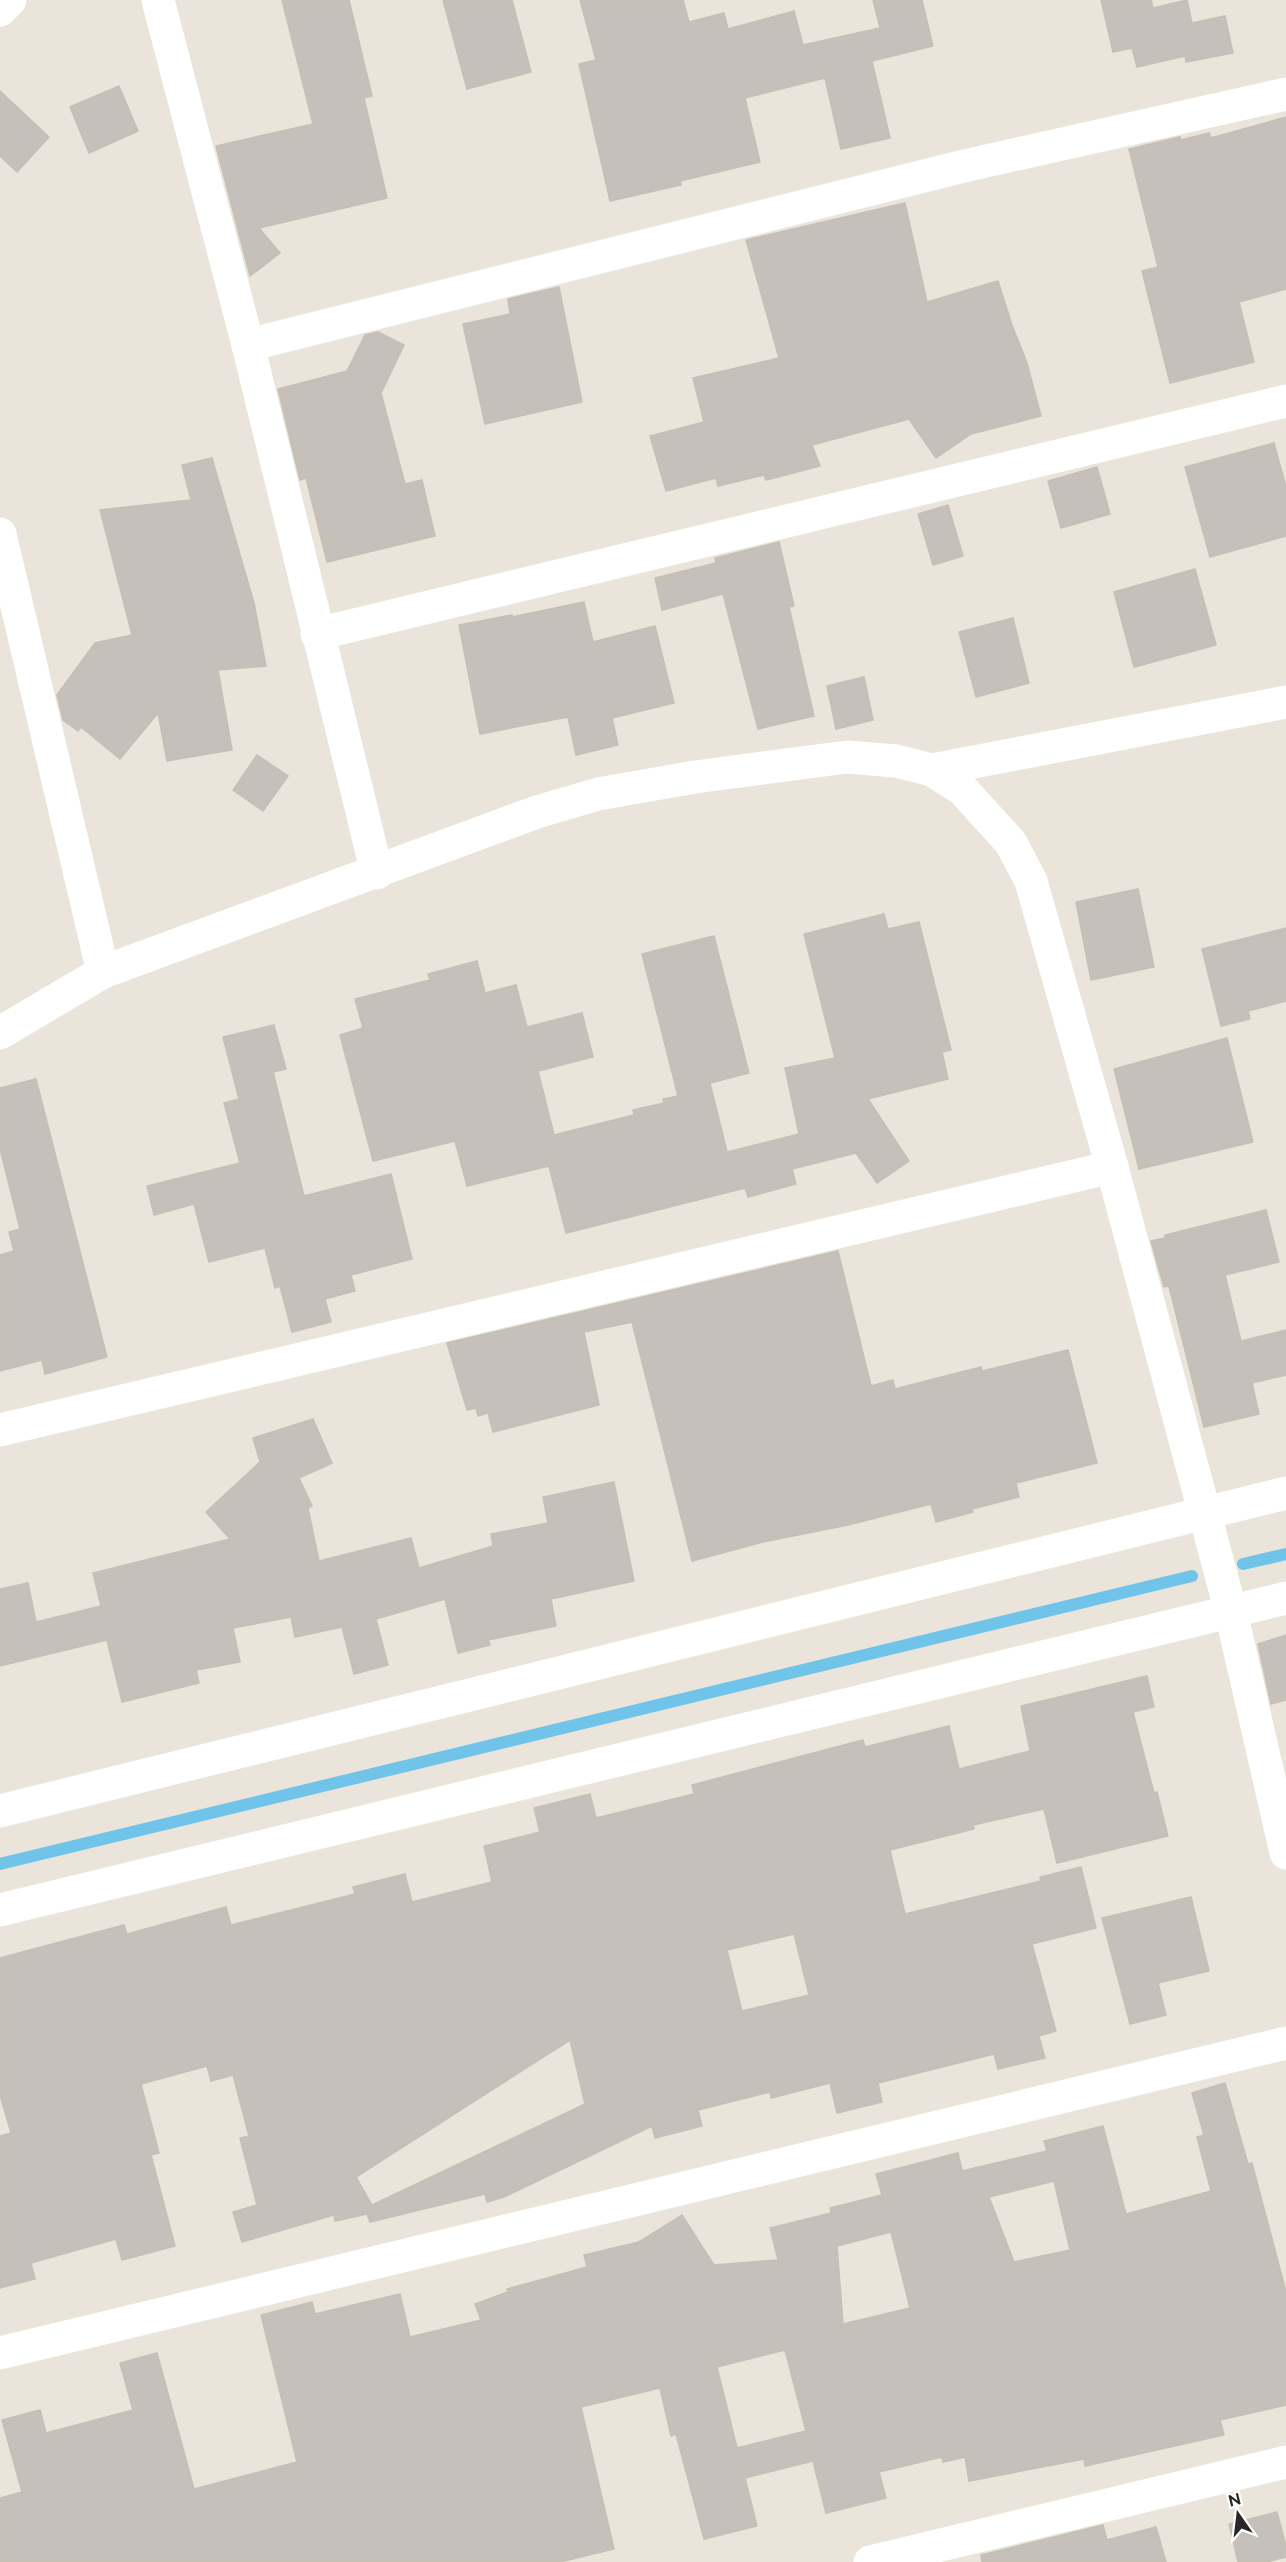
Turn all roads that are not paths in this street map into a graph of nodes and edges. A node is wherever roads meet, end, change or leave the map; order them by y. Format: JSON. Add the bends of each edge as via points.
{"nodes":[{"id":1,"x":10,"y":0,"type":"edge"},
{"id":2,"x":158,"y":0,"type":"edge"},
{"id":3,"x":0,"y":9,"type":"edge"},
{"id":4,"x":1286,"y":94,"type":"edge"},
{"id":5,"x":248,"y":345,"type":"junction"},
{"id":6,"x":1286,"y":401,"type":"edge"},
{"id":7,"x":0,"y":534,"type":"edge"},
{"id":8,"x":317,"y":634,"type":"junction"},
{"id":9,"x":1286,"y":702,"type":"edge"},
{"id":10,"x":932,"y":770,"type":"junction"},
{"id":11,"x":376,"y":873,"type":"junction"},
{"id":12,"x":103,"y":972,"type":"junction"},
{"id":13,"x":0,"y":1033,"type":"edge"},
{"id":14,"x":1112,"y":1167,"type":"junction"},
{"id":15,"x":0,"y":1430,"type":"edge"},
{"id":16,"x":1286,"y":1492,"type":"edge"},
{"id":17,"x":1204,"y":1513,"type":"junction"},
{"id":18,"x":1286,"y":1598,"type":"edge"},
{"id":19,"x":1231,"y":1612,"type":"junction"},
{"id":20,"x":0,"y":1811,"type":"edge"},
{"id":21,"x":1286,"y":1853,"type":"edge"},
{"id":22,"x":0,"y":1910,"type":"edge"},
{"id":23,"x":1286,"y":2043,"type":"edge"},
{"id":24,"x":0,"y":2353,"type":"edge"},
{"id":25,"x":1286,"y":2462,"type":"edge"},
{"id":26,"x":870,"y":2562,"type":"edge"}],
"edges":[{"from":1,"to":3,"type":"street"},
{"from":2,"to":5,"type":"street"},
{"from":4,"to":5,"type":"street","via":[[964,166]]},
{"from":5,"to":8,"type":"street"},
{"from":6,"to":8,"type":"street"},
{"from":7,"to":12,"type":"street"},
{"from":8,"to":11,"type":"street"},
{"from":9,"to":10,"type":"street"},
{"from":10,"to":11,"type":"street","via":[[896,761],[847,758],[598,794],[537,812]]},
{"from":10,"to":14,"type":"street","via":[[962,789],[1011,843],[1031,881]]},
{"from":11,"to":12,"type":"street"},
{"from":12,"to":13,"type":"street"},
{"from":14,"to":15,"type":"street"},
{"from":14,"to":17,"type":"street"},
{"from":16,"to":17,"type":"street"},
{"from":17,"to":19,"type":"street"},
{"from":17,"to":20,"type":"street"},
{"from":18,"to":19,"type":"street"},
{"from":19,"to":21,"type":"street"},
{"from":19,"to":22,"type":"street"},
{"from":23,"to":24,"type":"street"},
{"from":25,"to":26,"type":"street"}]}
